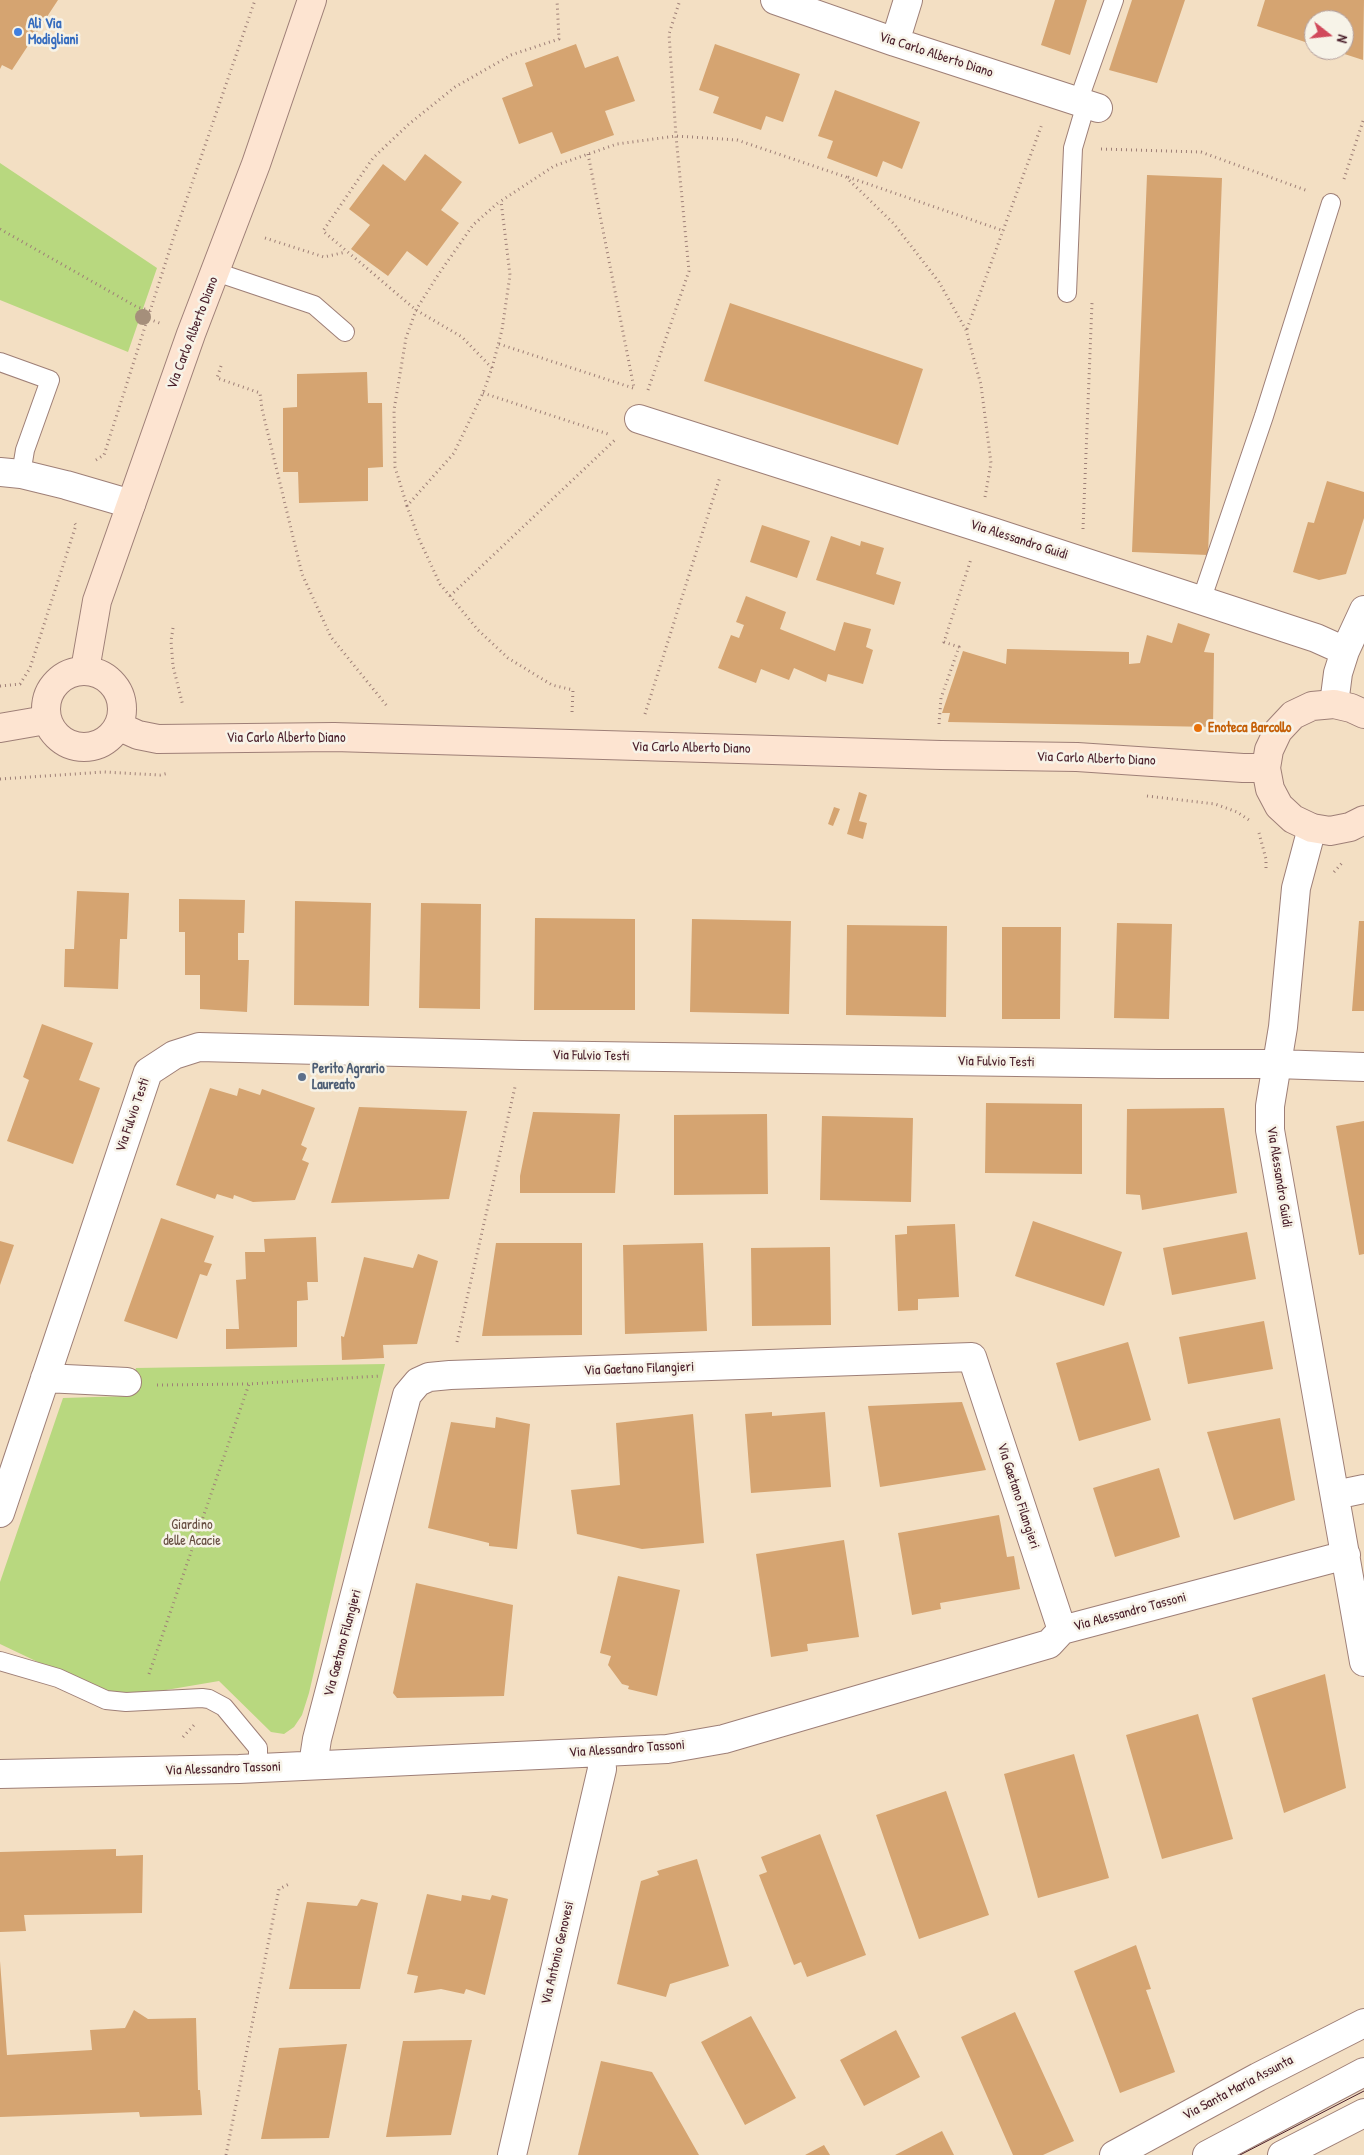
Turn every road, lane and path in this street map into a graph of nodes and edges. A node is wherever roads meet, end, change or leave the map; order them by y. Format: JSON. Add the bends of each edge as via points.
{"nodes":[{"id":1,"x":255,"y":0,"type":"edge"},
{"id":2,"x":312,"y":0,"type":"edge"},
{"id":3,"x":557,"y":0,"type":"edge"},
{"id":4,"x":680,"y":0,"type":"edge"},
{"id":5,"x":774,"y":0,"type":"edge"},
{"id":6,"x":908,"y":0,"type":"edge"},
{"id":7,"x":1114,"y":0,"type":"edge"},
{"id":8,"x":895,"y":42,"type":"junction"},
{"id":9,"x":1053,"y":93,"type":"junction"},
{"id":10,"x":1088,"y":105,"type":"junction"},
{"id":11,"x":1364,"y":118,"type":"edge"},
{"id":12,"x":676,"y":136,"type":"junction"},
{"id":13,"x":1073,"y":148,"type":"junction"},
{"id":14,"x":588,"y":154,"type":"junction"},
{"id":15,"x":846,"y":177,"type":"junction"},
{"id":16,"x":1342,"y":184,"type":"dead end"},
{"id":17,"x":1314,"y":192,"type":"dead end"},
{"id":18,"x":501,"y":201,"type":"junction"},
{"id":19,"x":1331,"y":203,"type":"dead end"},
{"id":20,"x":0,"y":229,"type":"edge"},
{"id":21,"x":1004,"y":231,"type":"junction"},
{"id":22,"x":265,"y":238,"type":"dead end"},
{"id":23,"x":347,"y":252,"type":"junction"},
{"id":24,"x":216,"y":272,"type":"junction"},
{"id":25,"x":1067,"y":292,"type":"dead end"},
{"id":26,"x":1092,"y":298,"type":"dead end"},
{"id":27,"x":416,"y":310,"type":"junction"},
{"id":28,"x":151,"y":311,"type":"junction"},
{"id":29,"x":966,"y":330,"type":"junction"},
{"id":30,"x":345,"y":332,"type":"dead end"},
{"id":31,"x":498,"y":344,"type":"junction"},
{"id":32,"x":0,"y":362,"type":"edge"},
{"id":33,"x":221,"y":366,"type":"dead end"},
{"id":34,"x":492,"y":368,"type":"junction"},
{"id":35,"x":634,"y":388,"type":"junction"},
{"id":36,"x":483,"y":393,"type":"junction"},
{"id":37,"x":639,"y":419,"type":"joint"},
{"id":38,"x":618,"y":437,"type":"junction"},
{"id":39,"x":88,"y":465,"type":"dead end"},
{"id":40,"x":722,"y":471,"type":"dead end"},
{"id":41,"x":10,"y":473,"type":"edge"},
{"id":42,"x":130,"y":504,"type":"junction"},
{"id":43,"x":408,"y":506,"type":"junction"},
{"id":44,"x":71,"y":519,"type":"dead end"},
{"id":45,"x":993,"y":532,"type":"junction"},
{"id":46,"x":973,"y":554,"type":"dead end"},
{"id":47,"x":1073,"y":558,"type":"junction"},
{"id":48,"x":450,"y":596,"type":"junction"},
{"id":49,"x":1201,"y":601,"type":"junction"},
{"id":50,"x":1364,"y":610,"type":"edge"},
{"id":51,"x":173,"y":628,"type":"dead end"},
{"id":52,"x":1345,"y":650,"type":"junction"},
{"id":53,"x":85,"y":670,"type":"junction"},
{"id":54,"x":0,"y":686,"type":"edge"},
{"id":55,"x":1334,"y":704,"type":"junction"},
{"id":56,"x":387,"y":707,"type":"dead end"},
{"id":57,"x":184,"y":709,"type":"dead end"},
{"id":58,"x":1364,"y":714,"type":"edge"},
{"id":59,"x":572,"y":717,"type":"dead end"},
{"id":60,"x":46,"y":720,"type":"junction"},
{"id":61,"x":118,"y":726,"type":"junction"},
{"id":62,"x":0,"y":728,"type":"edge"},
{"id":63,"x":939,"y":730,"type":"dead end"},
{"id":64,"x":644,"y":747,"type":"junction"},
{"id":65,"x":1266,"y":768,"type":"junction"},
{"id":66,"x":1208,"y":803,"type":"dead end"},
{"id":67,"x":1364,"y":820,"type":"edge"},
{"id":68,"x":1252,"y":822,"type":"dead end"},
{"id":69,"x":1256,"y":827,"type":"dead end"},
{"id":70,"x":1312,"y":828,"type":"junction"},
{"id":71,"x":1350,"y":858,"type":"dead end"},
{"id":72,"x":1332,"y":876,"type":"dead end"},
{"id":73,"x":1266,"y":878,"type":"dead end"},
{"id":74,"x":522,"y":1055,"type":"junction"},
{"id":75,"x":1276,"y":1064,"type":"junction"},
{"id":76,"x":1364,"y":1066,"type":"edge"},
{"id":77,"x":450,"y":1375,"type":"junction"},
{"id":78,"x":45,"y":1378,"type":"junction"},
{"id":79,"x":127,"y":1382,"type":"joint"},
{"id":80,"x":418,"y":1382,"type":"junction"},
{"id":81,"x":250,"y":1384,"type":"junction"},
{"id":82,"x":1364,"y":1489,"type":"edge"},
{"id":83,"x":1335,"y":1495,"type":"junction"},
{"id":84,"x":0,"y":1513,"type":"edge"},
{"id":85,"x":1346,"y":1555,"type":"junction"},
{"id":86,"x":1359,"y":1603,"type":"edge"},
{"id":87,"x":1062,"y":1630,"type":"junction"},
{"id":88,"x":0,"y":1661,"type":"edge"},
{"id":89,"x":1364,"y":1662,"type":"edge"},
{"id":90,"x":139,"y":1702,"type":"junction"},
{"id":91,"x":601,"y":1752,"type":"junction"},
{"id":92,"x":313,"y":1766,"type":"junction"},
{"id":93,"x":258,"y":1768,"type":"junction"},
{"id":94,"x":0,"y":1774,"type":"edge"},
{"id":95,"x":291,"y":1883,"type":"dead end"},
{"id":96,"x":1364,"y":2023,"type":"edge"},
{"id":97,"x":1364,"y":2072,"type":"edge"},
{"id":98,"x":1258,"y":2077,"type":"junction"},
{"id":99,"x":1364,"y":2113,"type":"edge"},
{"id":100,"x":1277,"y":2116,"type":"junction"},
{"id":101,"x":226,"y":2155,"type":"edge"},
{"id":102,"x":512,"y":2155,"type":"edge"},
{"id":103,"x":1114,"y":2155,"type":"edge"},
{"id":104,"x":1207,"y":2155,"type":"edge"},
{"id":105,"x":1282,"y":2155,"type":"edge"}],
"edges":[{"from":1,"to":28,"type":"path"},
{"from":2,"to":24,"type":"main road","name":"Via Carlo Alberto Diano"},
{"from":3,"to":23,"type":"path","via":[[559,39],[511,55],[455,86],[374,158],[323,232]]},
{"from":4,"to":12,"type":"path","via":[[669,34]]},
{"from":5,"to":8,"type":"street","name":"Via Carlo Alberto Diano"},
{"from":6,"to":8,"type":"street"},
{"from":7,"to":10,"type":"lane"},
{"from":8,"to":9,"type":"street","name":"Via Carlo Alberto Diano"},
{"from":9,"to":10,"type":"street","name":"Via Carlo Alberto Diano"},
{"from":9,"to":21,"type":"path"},
{"from":10,"to":13,"type":"lane"},
{"from":11,"to":16,"type":"path"},
{"from":12,"to":14,"type":"path","via":[[617,144]]},
{"from":12,"to":15,"type":"path","via":[[737,140]]},
{"from":12,"to":35,"type":"path","via":[[689,271],[647,393]]},
{"from":13,"to":17,"type":"path","via":[[1201,152]]},
{"from":13,"to":25,"type":"lane"},
{"from":14,"to":18,"type":"path","via":[[554,166]]},
{"from":14,"to":35,"type":"path"},
{"from":15,"to":21,"type":"path"},
{"from":15,"to":29,"type":"path","via":[[894,224],[938,282]]},
{"from":18,"to":27,"type":"path","via":[[473,225]]},
{"from":18,"to":31,"type":"path","via":[[510,275]]},
{"from":19,"to":49,"type":"lane"},
{"from":20,"to":28,"type":"path","via":[[137,307]]},
{"from":21,"to":29,"type":"path"},
{"from":22,"to":23,"type":"path","via":[[324,257]]},
{"from":23,"to":27,"type":"path"},
{"from":24,"to":30,"type":"lane","via":[[314,305]]},
{"from":24,"to":42,"type":"main road","name":"Via Carlo Alberto Diano"},
{"from":26,"to":47,"type":"path","via":[[1084,526]]},
{"from":27,"to":34,"type":"path","via":[[462,337]]},
{"from":27,"to":43,"type":"path","via":[[406,338],[394,410],[394,467]]},
{"from":28,"to":39,"type":"path","via":[[104,455]]},
{"from":29,"to":45,"type":"path","via":[[981,385],[991,463],[984,502],[1000,506]]},
{"from":31,"to":34,"type":"path"},
{"from":31,"to":35,"type":"path"},
{"from":32,"to":41,"type":"lane","via":[[50,380],[24,450]]},
{"from":33,"to":56,"type":"path","via":[[217,378],[260,393],[302,574],[331,637]]},
{"from":34,"to":36,"type":"path"},
{"from":36,"to":38,"type":"path"},
{"from":36,"to":43,"type":"path","via":[[454,453]]},
{"from":37,"to":38,"type":"path","via":[[632,442]]},
{"from":37,"to":45,"type":"street","name":"Via Alessandro Guidi"},
{"from":38,"to":48,"type":"path"},
{"from":40,"to":64,"type":"path","via":[[645,710]]},
{"from":41,"to":42,"type":"street","via":[[98,493]]},
{"from":42,"to":53,"type":"main road","name":"Via Carlo Alberto Diano","via":[[97,601]]},
{"from":43,"to":48,"type":"path","via":[[419,540],[440,584]]},
{"from":44,"to":54,"type":"path","via":[[76,525],[30,668],[20,684]]},
{"from":45,"to":47,"type":"street","name":"Via Alessandro Guidi"},
{"from":46,"to":63,"type":"path","via":[[944,642],[959,647],[941,698]]},
{"from":47,"to":49,"type":"street","name":"Via Alessandro Guidi"},
{"from":48,"to":59,"type":"path","via":[[478,630],[508,658],[552,685],[573,690]]},
{"from":49,"to":52,"type":"street","name":"Via Alessandro Guidi"},
{"from":50,"to":52,"type":"street"},
{"from":51,"to":57,"type":"path","via":[[173,666]]},
{"from":52,"to":55,"type":"street"},
{"from":53,"to":60,"type":"main road","via":[[62,677],[53,685],[47,696]]},
{"from":53,"to":61,"type":"main road","via":[[108,679],[117,689],[122,701]]},
{"from":55,"to":58,"type":"main road"},
{"from":55,"to":65,"type":"main road","via":[[1312,706],[1293,715],[1278,730],[1269,750]]},
{"from":60,"to":61,"type":"main road","via":[[57,736],[74,746],[100,744]]},
{"from":60,"to":62,"type":"main road"},
{"from":61,"to":64,"type":"main road","name":"Via Carlo Alberto Diano","via":[[138,735],[158,738],[334,737]]},
{"from":64,"to":65,"type":"main road","name":"Via Carlo Alberto Diano","via":[[1077,757]]},
{"from":65,"to":70,"type":"main road","via":[[1270,789],[1279,806],[1293,819]]},
{"from":66,"to":68,"type":"path","via":[[1237,812]]},
{"from":67,"to":70,"type":"main road","via":[[1330,831]]},
{"from":69,"to":73,"type":"path","via":[[1266,859]]},
{"from":70,"to":75,"type":"street","name":"Via Alessandro Guidi","via":[[1296,888],[1283,1028]]},
{"from":71,"to":72,"type":"path"},
{"from":74,"to":75,"type":"street","name":"Via Fulvio Testi"},
{"from":74,"to":77,"type":"path"},
{"from":74,"to":78,"type":"street","name":"Via Fulvio Testi","via":[[199,1047],[174,1055],[148,1072]]},
{"from":75,"to":76,"type":"street","name":"Via Fulvio Testi"},
{"from":75,"to":83,"type":"street","name":"Via Alessandro Guidi","via":[[1270,1130]]},
{"from":77,"to":80,"type":"street","name":"Via Gaetano Filangieri","via":[[429,1377]]},
{"from":77,"to":87,"type":"street","name":"Via Gaetano Filangieri","via":[[972,1357]]},
{"from":78,"to":79,"type":"street"},
{"from":78,"to":84,"type":"street","name":"Via Fulvio Testi"},
{"from":79,"to":81,"type":"path","via":[[144,1386]]},
{"from":80,"to":81,"type":"path","via":[[390,1376]]},
{"from":80,"to":92,"type":"street","name":"Via Gaetano Filangieri","via":[[407,1396],[317,1739]]},
{"from":81,"to":90,"type":"path"},
{"from":82,"to":83,"type":"street"},
{"from":83,"to":85,"type":"street","name":"Via Alessandro Guidi"},
{"from":85,"to":86,"type":"street","name":"Via Alessandro Guidi"},
{"from":85,"to":87,"type":"street","name":"Via Alessandro Tassoni"},
{"from":86,"to":89,"type":"street","name":"Via Alessandro Guidi"},
{"from":87,"to":91,"type":"street","name":"Via Alessandro Tassoni","via":[[1049,1644],[724,1739],[667,1749]]},
{"from":88,"to":90,"type":"lane","via":[[58,1678],[106,1700]]},
{"from":90,"to":93,"type":"lane","via":[[202,1698],[224,1707],[258,1748]]},
{"from":91,"to":92,"type":"street","name":"Via Alessandro Tassoni"},
{"from":91,"to":102,"type":"street","name":"Via Antonio Genovesi","via":[[602,1769]]},
{"from":92,"to":93,"type":"street","name":"Via Alessandro Tassoni"},
{"from":93,"to":94,"type":"street","name":"Via Alessandro Tassoni"},
{"from":95,"to":101,"type":"path","via":[[279,1889]]},
{"from":96,"to":98,"type":"street","name":"Via Santa Maria Assunta"},
{"from":97,"to":100,"type":"street"},
{"from":98,"to":100,"type":"street"},
{"from":98,"to":103,"type":"street","name":"Via Santa Maria Assunta"},
{"from":99,"to":105,"type":"street"},
{"from":100,"to":104,"type":"street"}]}
